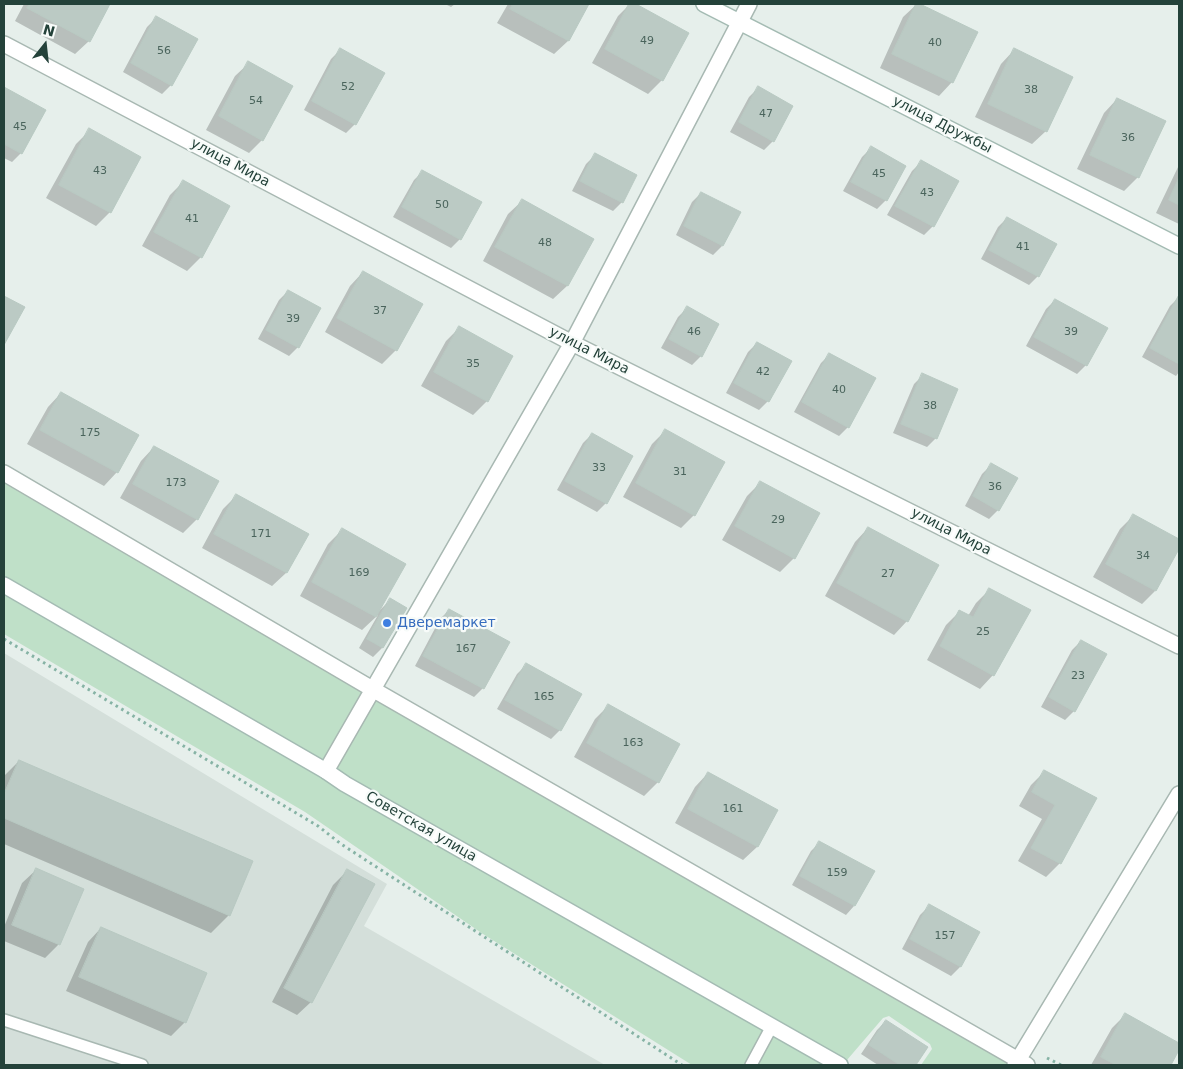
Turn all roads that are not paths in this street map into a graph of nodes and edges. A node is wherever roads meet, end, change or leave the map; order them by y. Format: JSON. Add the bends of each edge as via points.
{"nodes":[{"id":1,"x":704,"y":4,"type":"edge"},
{"id":2,"x":749,"y":4,"type":"edge"},
{"id":3,"x":740,"y":22,"type":"junction"},
{"id":4,"x":4,"y":44,"type":"edge"},
{"id":5,"x":1179,"y":246,"type":"edge"},
{"id":6,"x":572,"y":343,"type":"junction"},
{"id":7,"x":4,"y":474,"type":"edge"},
{"id":8,"x":4,"y":585,"type":"edge"},
{"id":9,"x":1179,"y":646,"type":"edge"},
{"id":10,"x":374,"y":690,"type":"junction"},
{"id":11,"x":326,"y":771,"type":"junction"},
{"id":12,"x":1179,"y":794,"type":"edge"},
{"id":13,"x":4,"y":1020,"type":"edge"},
{"id":14,"x":772,"y":1026,"type":"junction"},
{"id":15,"x":1020,"y":1064,"type":"edge"},
{"id":16,"x":142,"y":1065,"type":"edge"},
{"id":17,"x":751,"y":1065,"type":"edge"},
{"id":18,"x":840,"y":1065,"type":"edge"}],
"edges":[{"from":1,"to":3,"type":"street","name":"улица Дружбы"},
{"from":2,"to":3,"type":"street"},
{"from":3,"to":5,"type":"street","name":"улица Дружбы"},
{"from":3,"to":6,"type":"street"},
{"from":4,"to":6,"type":"street","name":"улица Мира"},
{"from":6,"to":9,"type":"street","name":"улица Мира"},
{"from":6,"to":10,"type":"street"},
{"from":7,"to":10,"type":"street"},
{"from":8,"to":11,"type":"street","name":"Советская улица"},
{"from":10,"to":11,"type":"street"},
{"from":10,"to":15,"type":"street"},
{"from":11,"to":14,"type":"street","name":"Советская улица"},
{"from":12,"to":15,"type":"street"},
{"from":13,"to":16,"type":"lane"},
{"from":14,"to":17,"type":"lane"},
{"from":14,"to":18,"type":"street","name":"Советская улица"}]}
